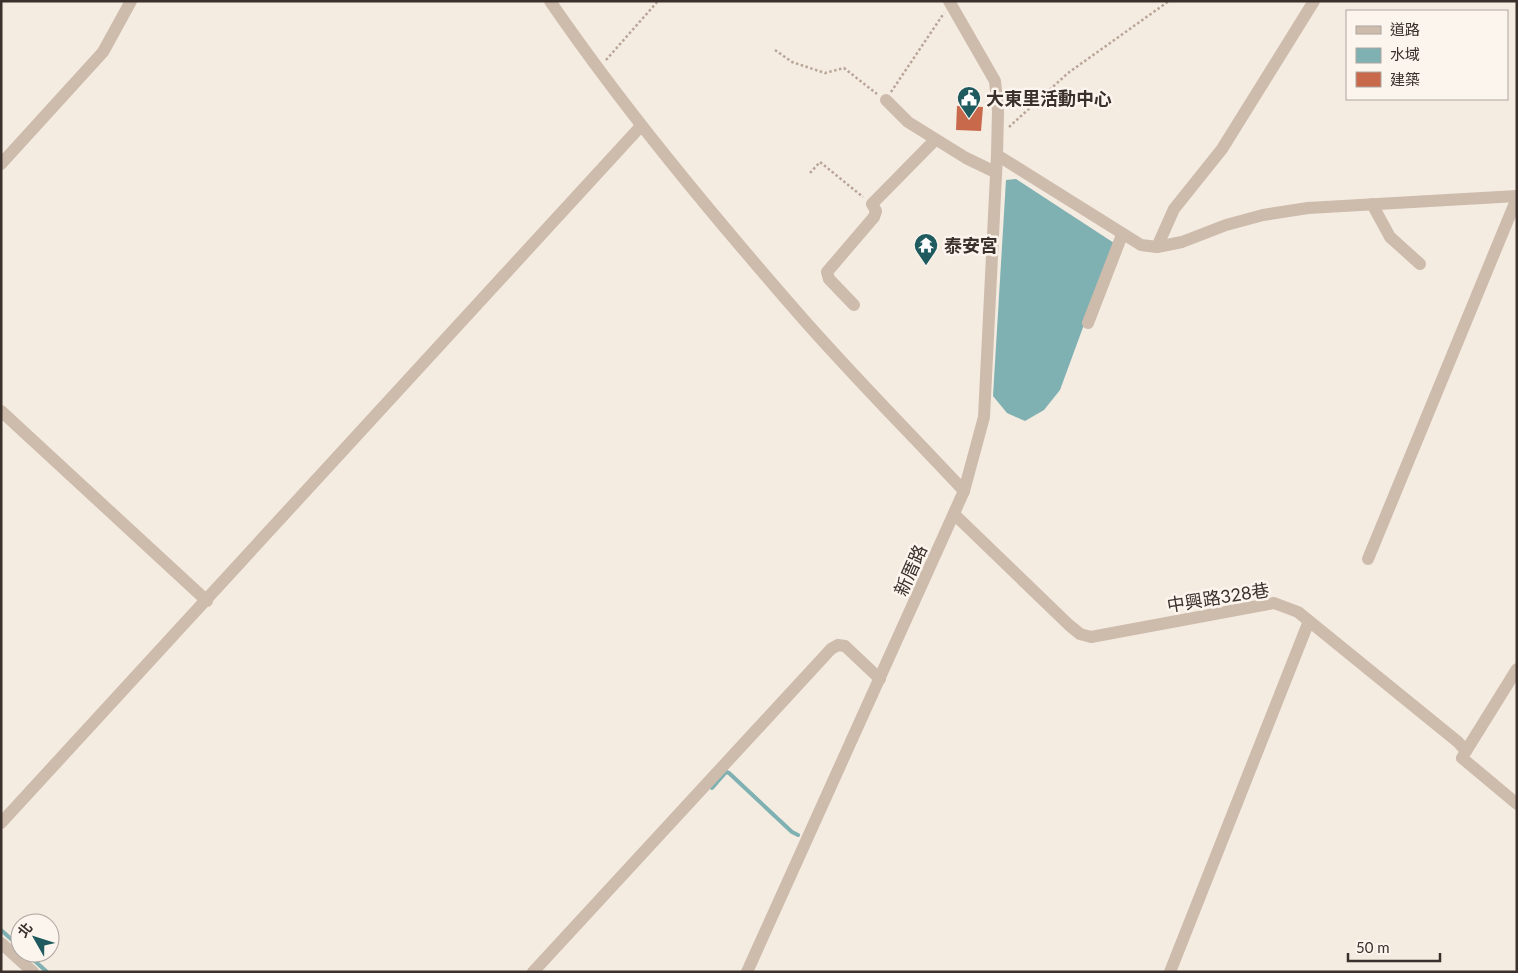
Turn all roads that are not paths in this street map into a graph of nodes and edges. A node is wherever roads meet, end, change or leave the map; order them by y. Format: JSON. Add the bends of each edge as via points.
{"nodes":[{"id":1,"x":131,"y":1,"type":"edge"},
{"id":2,"x":550,"y":1,"type":"edge"},
{"id":3,"x":1314,"y":1,"type":"edge"},
{"id":4,"x":949,"y":2,"type":"edge"},
{"id":5,"x":886,"y":100,"type":"road end"},
{"id":6,"x":642,"y":126,"type":"junction"},
{"id":7,"x":935,"y":140,"type":"junction"},
{"id":8,"x":996,"y":155,"type":"junction"},
{"id":9,"x":1,"y":164,"type":"edge"},
{"id":10,"x":994,"y":172,"type":"junction"},
{"id":11,"x":1517,"y":197,"type":"edge"},
{"id":12,"x":1372,"y":204,"type":"junction"},
{"id":13,"x":1122,"y":234,"type":"junction"},
{"id":14,"x":1157,"y":247,"type":"junction"},
{"id":15,"x":1420,"y":264,"type":"dead end"},
{"id":16,"x":854,"y":305,"type":"dead end"},
{"id":17,"x":1088,"y":323,"type":"dead end"},
{"id":18,"x":1,"y":411,"type":"edge"},
{"id":19,"x":964,"y":491,"type":"junction"},
{"id":20,"x":954,"y":514,"type":"junction"},
{"id":21,"x":1368,"y":559,"type":"dead end"},
{"id":22,"x":207,"y":601,"type":"junction"},
{"id":23,"x":1309,"y":621,"type":"junction"},
{"id":24,"x":1517,"y":669,"type":"edge"},
{"id":25,"x":880,"y":679,"type":"junction"},
{"id":26,"x":1466,"y":751,"type":"junction"},
{"id":27,"x":1517,"y":804,"type":"edge"},
{"id":28,"x":1,"y":823,"type":"edge"},
{"id":29,"x":1,"y":943,"type":"edge"},
{"id":30,"x":33,"y":972,"type":"edge"},
{"id":31,"x":533,"y":972,"type":"edge"},
{"id":32,"x":747,"y":972,"type":"edge"},
{"id":33,"x":1170,"y":972,"type":"edge"}],
"edges":[{"from":1,"to":9,"type":"street","via":[[102,52]]},
{"from":2,"to":6,"type":"street"},
{"from":3,"to":14,"type":"street","via":[[1222,149],[1174,209]]},
{"from":4,"to":8,"type":"street","name":"新厝路","via":[[995,80]]},
{"from":5,"to":7,"type":"street","via":[[908,122]]},
{"from":6,"to":19,"type":"street","via":[[797,312]]},
{"from":6,"to":22,"type":"street"},
{"from":7,"to":10,"type":"street"},
{"from":7,"to":16,"type":"street","via":[[872,204],[876,210],[874,217],[827,272],[829,280]]},
{"from":8,"to":10,"type":"street","name":"新厝路"},
{"from":8,"to":13,"type":"street"},
{"from":10,"to":19,"type":"street","name":"新厝路","via":[[984,417]]},
{"from":11,"to":12,"type":"street"},
{"from":11,"to":21,"type":"street"},
{"from":12,"to":14,"type":"street","via":[[1281,212]]},
{"from":12,"to":15,"type":"street","via":[[1390,237]]},
{"from":13,"to":14,"type":"street","via":[[1142,245]]},
{"from":13,"to":17,"type":"street"},
{"from":18,"to":22,"type":"street"},
{"from":19,"to":20,"type":"street","name":"新厝路"},
{"from":20,"to":23,"type":"street","name":"中興路328巷","via":[[1080,634],[1091,637],[1274,603],[1298,612]]},
{"from":20,"to":25,"type":"street","name":"新厝路"},
{"from":22,"to":28,"type":"street"},
{"from":23,"to":26,"type":"street","name":"中興路328巷"},
{"from":23,"to":33,"type":"street"},
{"from":24,"to":26,"type":"street"},
{"from":25,"to":31,"type":"street","via":[[845,646],[838,644],[831,648]]},
{"from":25,"to":32,"type":"street","name":"新厝路"},
{"from":26,"to":27,"type":"street","name":"中興路328巷","via":[[1462,758]]},
{"from":29,"to":30,"type":"street"}]}
